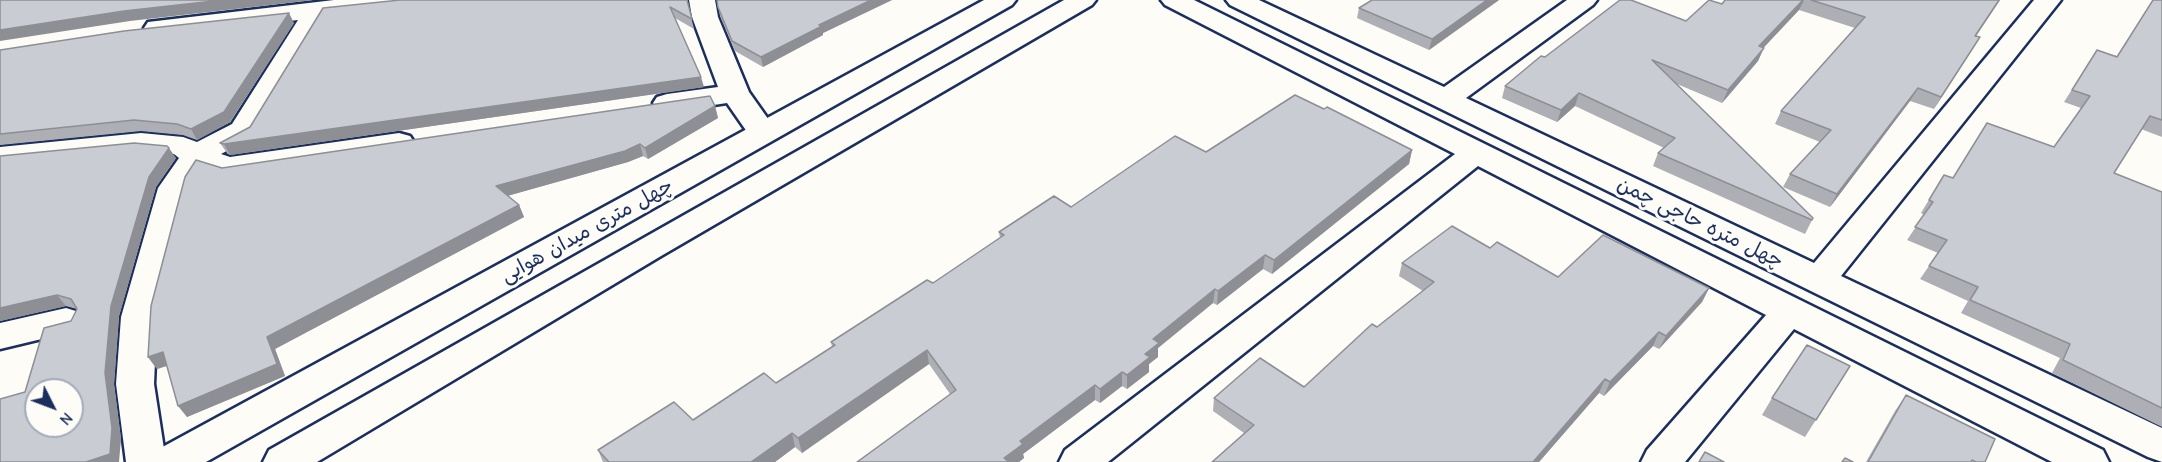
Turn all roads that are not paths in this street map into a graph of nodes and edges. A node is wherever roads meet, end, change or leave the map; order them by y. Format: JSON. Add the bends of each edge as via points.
{"nodes":[{"id":1,"x":402,"y":0,"type":"edge"},
{"id":2,"x":702,"y":0,"type":"edge"},
{"id":3,"x":1003,"y":0,"type":"edge"},
{"id":4,"x":1083,"y":0,"type":"edge"},
{"id":5,"x":1174,"y":0,"type":"edge"},
{"id":6,"x":1239,"y":0,"type":"edge"},
{"id":7,"x":1584,"y":0,"type":"edge"},
{"id":8,"x":2048,"y":0,"type":"edge"},
{"id":9,"x":318,"y":9,"type":"junction"},
{"id":10,"x":130,"y":31,"type":"edge"},
{"id":11,"x":735,"y":93,"type":"junction"},
{"id":12,"x":1445,"y":100,"type":"junction"},
{"id":13,"x":642,"y":107,"type":"edge"},
{"id":14,"x":763,"y":133,"type":"junction"},
{"id":15,"x":422,"y":139,"type":"edge"},
{"id":16,"x":1477,"y":152,"type":"junction"},
{"id":17,"x":0,"y":156,"type":"edge"},
{"id":18,"x":195,"y":156,"type":"junction"},
{"id":19,"x":1819,"y":280,"type":"junction"},
{"id":20,"x":1790,"y":310,"type":"junction"},
{"id":21,"x":66,"y":321,"type":"edge"},
{"id":22,"x":0,"y":336,"type":"edge"},
{"id":23,"x":2162,"y":446,"type":"edge"},
{"id":24,"x":146,"y":462,"type":"edge"},
{"id":25,"x":171,"y":462,"type":"edge"},
{"id":26,"x":283,"y":462,"type":"edge"},
{"id":27,"x":1079,"y":462,"type":"edge"},
{"id":28,"x":1661,"y":462,"type":"edge"},
{"id":29,"x":2089,"y":462,"type":"edge"}],
"edges":[{"from":1,"to":9,"type":"street"},
{"from":2,"to":11,"type":"street"},
{"from":3,"to":14,"type":"street","name":"چهل متری میدان هوایی"},
{"from":4,"to":26,"type":"street"},
{"from":5,"to":16,"type":"street","name":"چهل متره حاجی چمن"},
{"from":6,"to":12,"type":"street","name":"چهل متره حاجی چمن"},
{"from":7,"to":12,"type":"street"},
{"from":8,"to":19,"type":"street"},
{"from":9,"to":10,"type":"street"},
{"from":9,"to":18,"type":"street","via":[[243,130]]},
{"from":11,"to":13,"type":"street"},
{"from":11,"to":14,"type":"street"},
{"from":12,"to":19,"type":"street","name":"چهل متره حاجی چمن"},
{"from":14,"to":25,"type":"street","name":"چهل متری میدان هوایی"},
{"from":15,"to":18,"type":"street","via":[[229,167]]},
{"from":16,"to":20,"type":"street","name":"چهل متره حاجی چمن"},
{"from":16,"to":27,"type":"street"},
{"from":17,"to":18,"type":"street","via":[[141,142],[183,146]]},
{"from":18,"to":24,"type":"street","via":[[174,188],[139,317],[135,384]]},
{"from":19,"to":23,"type":"street","name":"چهل متره حاجی چمن"},
{"from":20,"to":28,"type":"street"},
{"from":20,"to":29,"type":"street","name":"چهل متره حاجی چمن"},
{"from":21,"to":22,"type":"street"}]}
